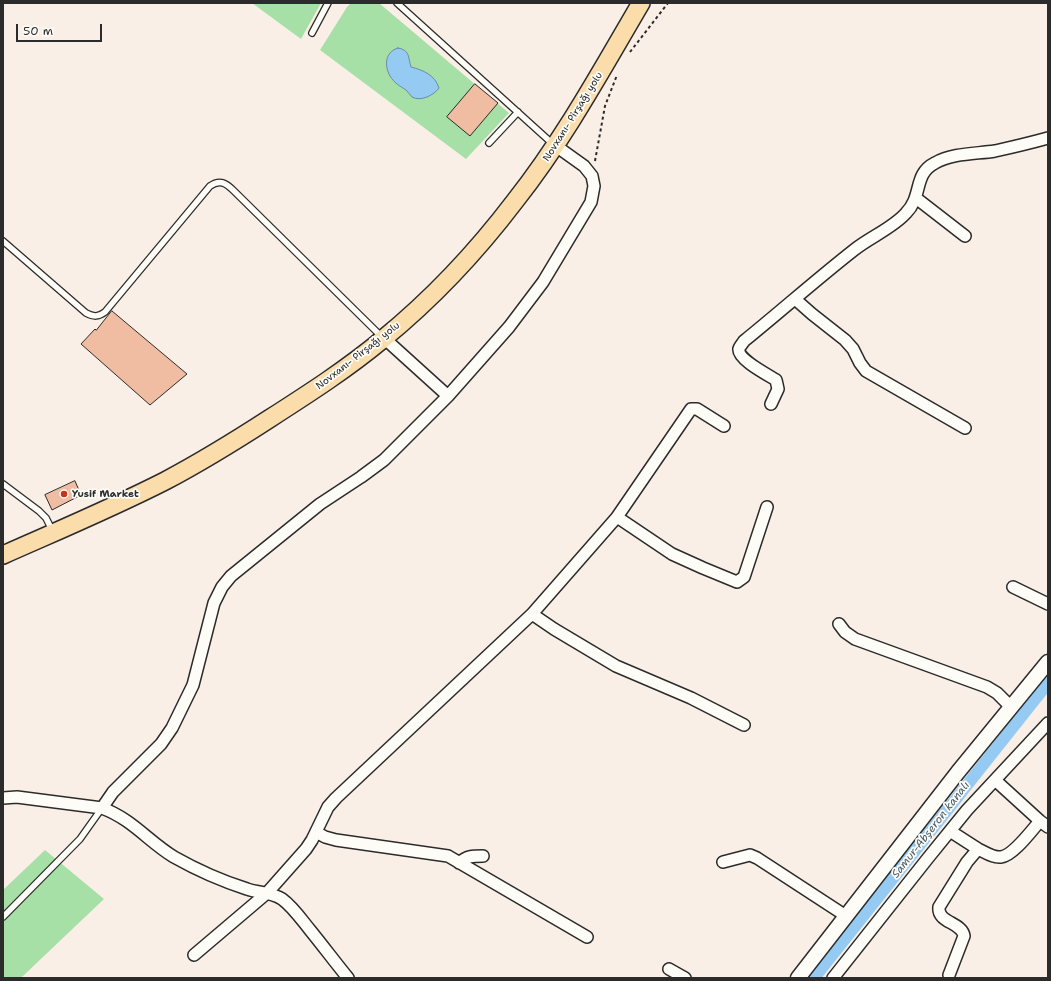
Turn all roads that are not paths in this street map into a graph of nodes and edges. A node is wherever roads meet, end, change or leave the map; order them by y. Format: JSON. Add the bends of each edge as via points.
{"nodes":[{"id":1,"x":328,"y":3,"type":"edge"},
{"id":2,"x":397,"y":3,"type":"edge"},
{"id":3,"x":641,"y":3,"type":"edge"},
{"id":4,"x":312,"y":33,"type":"dead end"},
{"id":5,"x":518,"y":112,"type":"junction"},
{"id":6,"x":1048,"y":138,"type":"edge"},
{"id":7,"x":489,"y":143,"type":"dead end"},
{"id":8,"x":556,"y":146,"type":"junction"},
{"id":9,"x":916,"y":198,"type":"junction"},
{"id":10,"x":965,"y":236,"type":"dead end"},
{"id":11,"x":3,"y":241,"type":"edge"},
{"id":12,"x":796,"y":299,"type":"junction"},
{"id":13,"x":384,"y":338,"type":"junction"},
{"id":14,"x":448,"y":396,"type":"junction"},
{"id":15,"x":771,"y":404,"type":"dead end"},
{"id":16,"x":724,"y":426,"type":"dead end"},
{"id":17,"x":965,"y":428,"type":"dead end"},
{"id":18,"x":3,"y":484,"type":"edge"},
{"id":19,"x":767,"y":507,"type":"dead end"},
{"id":20,"x":617,"y":517,"type":"junction"},
{"id":21,"x":54,"y":532,"type":"junction"},
{"id":22,"x":3,"y":555,"type":"edge"},
{"id":23,"x":1013,"y":587,"type":"dead end"},
{"id":24,"x":1048,"y":604,"type":"edge"},
{"id":25,"x":532,"y":614,"type":"junction"},
{"id":26,"x":840,"y":624,"type":"dead end"},
{"id":27,"x":1048,"y":662,"type":"edge"},
{"id":28,"x":1011,"y":708,"type":"junction"},
{"id":29,"x":1048,"y":723,"type":"edge"},
{"id":30,"x":744,"y":725,"type":"dead end"},
{"id":31,"x":995,"y":780,"type":"junction"},
{"id":32,"x":3,"y":798,"type":"edge"},
{"id":33,"x":102,"y":808,"type":"junction"},
{"id":34,"x":1044,"y":824,"type":"edge"},
{"id":35,"x":950,"y":831,"type":"junction"},
{"id":36,"x":316,"y":832,"type":"junction"},
{"id":37,"x":978,"y":848,"type":"junction"},
{"id":38,"x":483,"y":856,"type":"dead end"},
{"id":39,"x":723,"y":862,"type":"dead end"},
{"id":40,"x":459,"y":863,"type":"junction"},
{"id":41,"x":267,"y":894,"type":"junction"},
{"id":42,"x":846,"y":916,"type":"junction"},
{"id":43,"x":3,"y":917,"type":"edge"},
{"id":44,"x":587,"y":937,"type":"dead end"},
{"id":45,"x":194,"y":955,"type":"dead end"},
{"id":46,"x":669,"y":969,"type":"dead end"},
{"id":47,"x":949,"y":975,"type":"dead end"},
{"id":48,"x":348,"y":978,"type":"edge"},
{"id":49,"x":685,"y":978,"type":"edge"},
{"id":50,"x":798,"y":978,"type":"edge"},
{"id":51,"x":833,"y":978,"type":"edge"}],
"edges":[{"from":1,"to":4,"type":"lane"},
{"from":2,"to":5,"type":"lane"},
{"from":3,"to":8,"type":"main road","name":"Novxanı- Pirşağı yolu"},
{"from":5,"to":7,"type":"lane"},
{"from":5,"to":8,"type":"lane"},
{"from":6,"to":9,"type":"street","via":[[995,151],[948,157],[936,162],[927,168],[921,177]]},
{"from":8,"to":13,"type":"main road","name":"Novxanı- Pirşağı yolu","via":[[492,230],[436,290]]},
{"from":8,"to":14,"type":"street","via":[[584,166],[592,176],[594,186],[591,202],[543,282],[509,327]]},
{"from":9,"to":10,"type":"street"},
{"from":9,"to":12,"type":"street","via":[[902,217],[855,249]]},
{"from":11,"to":13,"type":"lane","via":[[86,313],[99,316],[106,312],[210,186],[215,182],[222,182]]},
{"from":12,"to":15,"type":"street","via":[[744,341],[739,349],[740,355],[746,361],[776,380],[778,388]]},
{"from":12,"to":17,"type":"street","via":[[845,340],[866,371]]},
{"from":13,"to":14,"type":"street"},
{"from":13,"to":21,"type":"main road","name":"Novxanı- Pirşağı yolu","via":[[319,387],[194,466]]},
{"from":14,"to":33,"type":"street","via":[[384,460],[320,504],[231,576],[214,603],[194,685],[172,728],[161,744],[113,792]]},
{"from":16,"to":20,"type":"street","via":[[697,409],[691,409]]},
{"from":18,"to":21,"type":"lane","via":[[39,511]]},
{"from":19,"to":20,"type":"street","via":[[744,577],[737,582],[672,554]]},
{"from":20,"to":25,"type":"street"},
{"from":21,"to":22,"type":"main road","name":"Novxanı- Pirşağı yolu"},
{"from":23,"to":24,"type":"street"},
{"from":25,"to":30,"type":"street","via":[[616,666],[691,698]]},
{"from":25,"to":36,"type":"street","via":[[336,798],[328,807]]},
{"from":26,"to":28,"type":"street","via":[[845,632],[855,639],[986,687],[997,693]]},
{"from":27,"to":28,"type":"street"},
{"from":28,"to":42,"type":"street"},
{"from":29,"to":31,"type":"street"},
{"from":31,"to":34,"type":"street"},
{"from":31,"to":35,"type":"street"},
{"from":32,"to":33,"type":"street","via":[[17,797]]},
{"from":33,"to":41,"type":"street","via":[[124,818],[174,857],[239,887]]},
{"from":33,"to":43,"type":"lane","via":[[80,839]]},
{"from":34,"to":37,"type":"street","via":[[1002,857],[995,857]]},
{"from":35,"to":37,"type":"street"},
{"from":35,"to":51,"type":"street"},
{"from":36,"to":40,"type":"street","via":[[336,840],[448,856]]},
{"from":36,"to":41,"type":"street","via":[[306,849]]},
{"from":37,"to":47,"type":"street","via":[[939,907],[940,916],[963,931],[964,936]]},
{"from":38,"to":40,"type":"street","via":[[466,857]]},
{"from":39,"to":42,"type":"street","via":[[750,855],[757,858]]},
{"from":40,"to":44,"type":"street"},
{"from":41,"to":45,"type":"street"},
{"from":41,"to":48,"type":"street","via":[[288,904]]},
{"from":42,"to":50,"type":"street"},
{"from":46,"to":49,"type":"street"}]}
